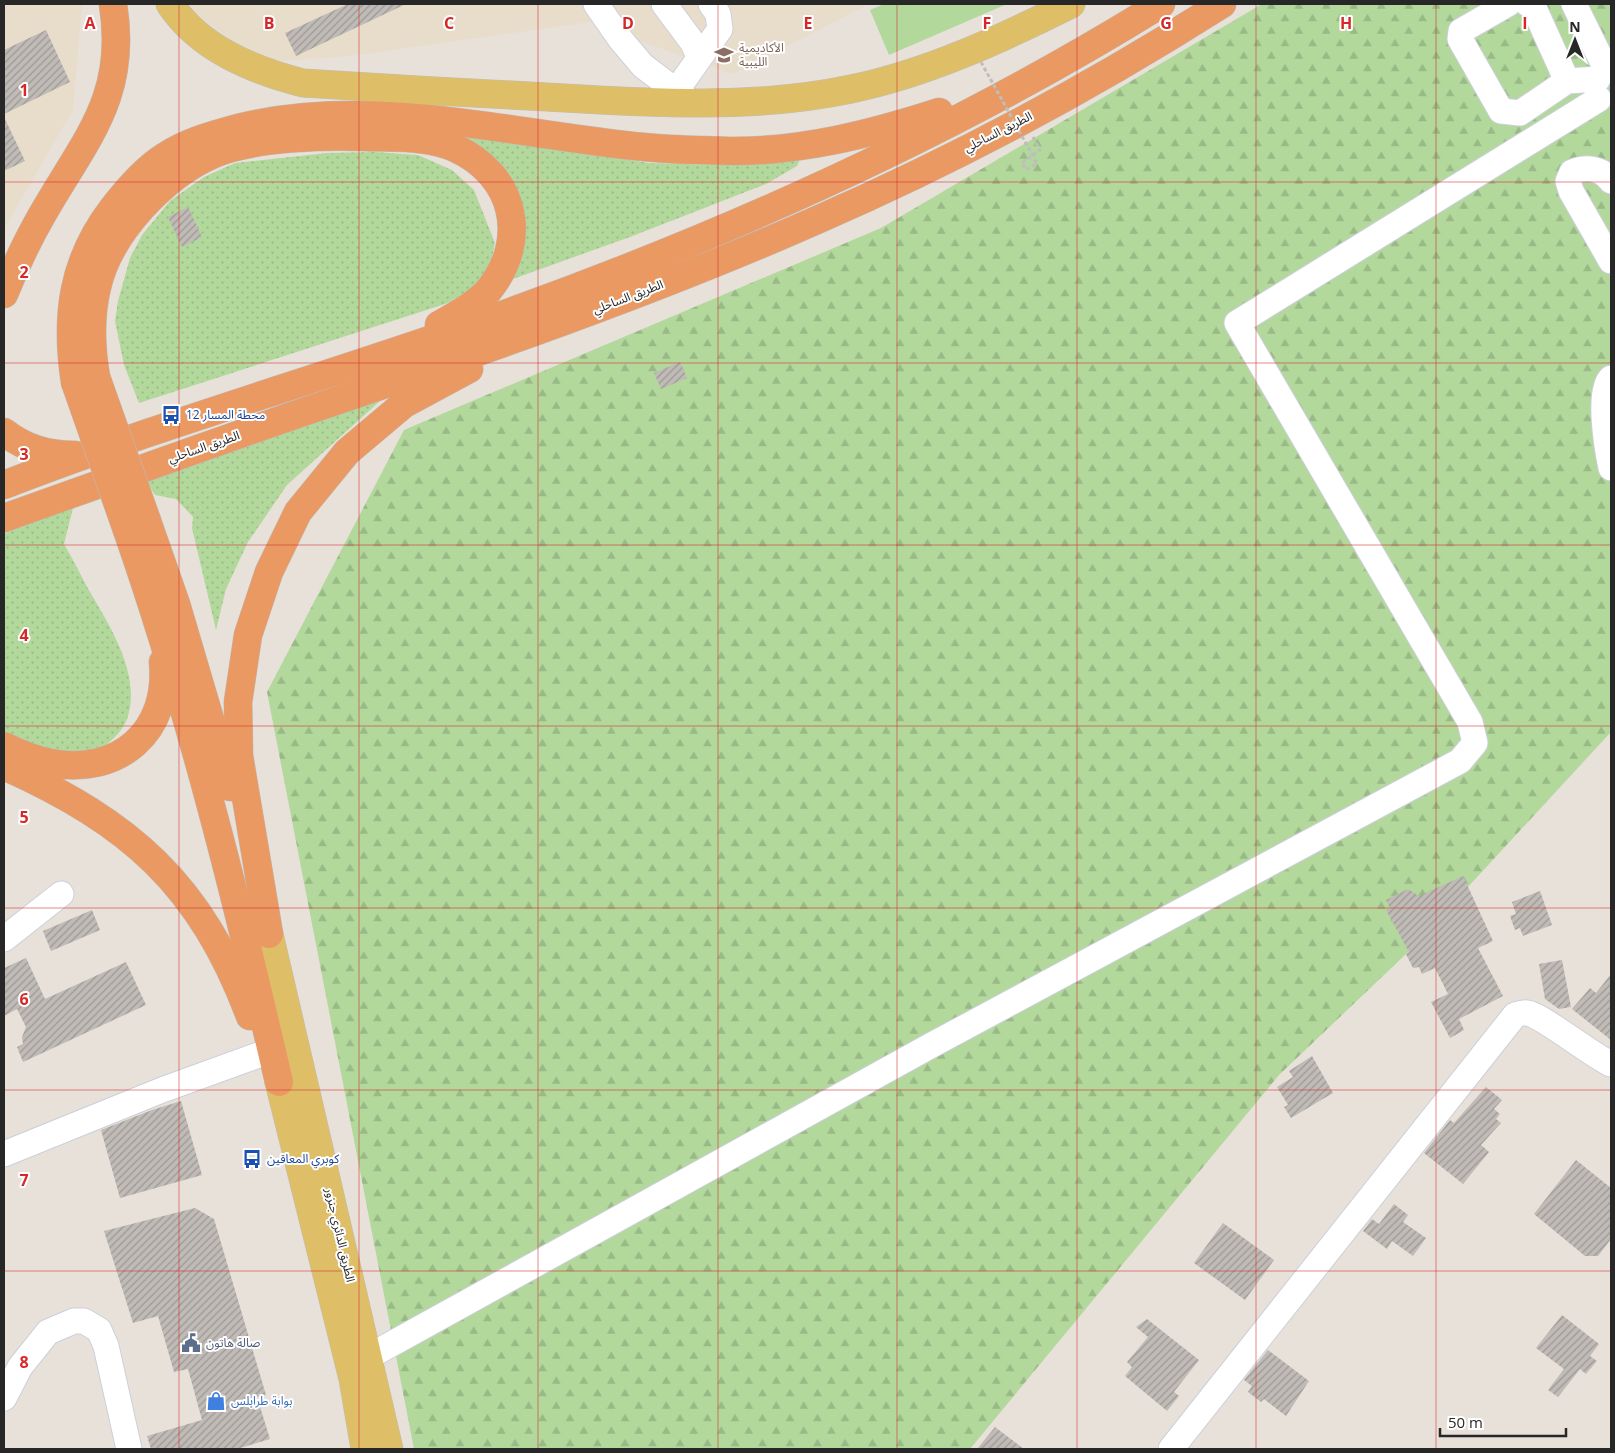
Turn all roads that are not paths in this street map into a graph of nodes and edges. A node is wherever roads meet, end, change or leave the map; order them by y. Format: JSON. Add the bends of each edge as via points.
{"nodes":[{"id":1,"x":113,"y":4,"type":"edge"},
{"id":2,"x":170,"y":4,"type":"edge"},
{"id":3,"x":596,"y":4,"type":"edge"},
{"id":4,"x":664,"y":4,"type":"edge"},
{"id":5,"x":711,"y":4,"type":"edge"},
{"id":6,"x":1071,"y":4,"type":"edge"},
{"id":7,"x":1158,"y":4,"type":"edge"},
{"id":8,"x":1222,"y":4,"type":"edge"},
{"id":9,"x":1508,"y":4,"type":"edge"},
{"id":10,"x":1528,"y":4,"type":"edge"},
{"id":11,"x":1574,"y":4,"type":"edge"},
{"id":12,"x":699,"y":57,"type":"junction"},
{"id":13,"x":1567,"y":81,"type":"junction"},
{"id":14,"x":1031,"y":82,"type":"junction"},
{"id":15,"x":1605,"y":84,"type":"edge"},
{"id":16,"x":683,"y":96,"type":"junction"},
{"id":17,"x":1611,"y":181,"type":"edge"},
{"id":18,"x":1611,"y":261,"type":"edge"},
{"id":19,"x":4,"y":294,"type":"edge"},
{"id":20,"x":537,"y":332,"type":"junction"},
{"id":21,"x":389,"y":353,"type":"junction"},
{"id":22,"x":1611,"y":378,"type":"edge"},
{"id":23,"x":86,"y":379,"type":"junction"},
{"id":24,"x":4,"y":432,"type":"edge"},
{"id":25,"x":80,"y":456,"type":"junction"},
{"id":26,"x":1611,"y":468,"type":"edge"},
{"id":27,"x":4,"y":485,"type":"edge"},
{"id":28,"x":4,"y":518,"type":"edge"},
{"id":29,"x":137,"y":526,"type":"junction"},
{"id":30,"x":160,"y":623,"type":"junction"},
{"id":31,"x":4,"y":746,"type":"edge"},
{"id":32,"x":4,"y":766,"type":"edge"},
{"id":33,"x":61,"y":894,"type":"dead end"},
{"id":34,"x":268,"y":934,"type":"junction"},
{"id":35,"x":4,"y":939,"type":"edge"},
{"id":36,"x":264,"y":1053,"type":"junction"},
{"id":37,"x":1611,"y":1064,"type":"edge"},
{"id":38,"x":279,"y":1082,"type":"junction"},
{"id":39,"x":4,"y":1154,"type":"edge"},
{"id":40,"x":368,"y":1357,"type":"junction"},
{"id":41,"x":4,"y":1398,"type":"edge"},
{"id":42,"x":129,"y":1449,"type":"edge"},
{"id":43,"x":366,"y":1449,"type":"edge"},
{"id":44,"x":389,"y":1449,"type":"edge"},
{"id":45,"x":1171,"y":1449,"type":"edge"}],
"edges":[{"from":1,"to":19,"type":"highway","via":[[117,26],[116,62],[109,96],[95,129],[22,250]]},
{"from":2,"to":16,"type":"main road","via":[[200,36],[231,58],[266,74],[303,83],[604,100]]},
{"from":3,"to":16,"type":"street","via":[[643,66]]},
{"from":4,"to":12,"type":"street","via":[[693,43]]},
{"from":5,"to":12,"type":"street","via":[[718,14],[720,29]]},
{"from":6,"to":16,"type":"main road","via":[[983,46],[860,87],[797,98]]},
{"from":7,"to":14,"type":"highway"},
{"from":8,"to":20,"type":"highway","name":"الطريق الساحلي","via":[[1046,107],[907,179],[711,265]]},
{"from":9,"to":13,"type":"street","via":[[1471,24],[1462,31],[1460,39],[1501,111],[1520,113]]},
{"from":10,"to":13,"type":"street","via":[[1534,8]]},
{"from":11,"to":15,"type":"street"},
{"from":12,"to":16,"type":"street"},
{"from":13,"to":15,"type":"street"},
{"from":14,"to":21,"type":"highway","via":[[806,193],[691,243]]},
{"from":14,"to":23,"type":"highway","via":[[894,126],[822,144],[731,151],[644,147],[419,119],[342,116],[266,121],[207,136],[164,157],[126,190],[97,229],[76,279],[70,317],[71,354]]},
{"from":15,"to":40,"type":"street","via":[[1237,323],[1470,722],[1474,743],[1460,760]]},
{"from":17,"to":18,"type":"street","via":[[1596,169],[1583,168],[1572,172],[1568,181]]},
{"from":20,"to":28,"type":"highway","name":"الطريق الساحلي"},
{"from":20,"to":34,"type":"highway","via":[[404,404],[347,452],[298,512],[269,572],[248,635],[238,702],[239,756]]},
{"from":21,"to":23,"type":"highway","via":[[459,314],[487,292],[505,264],[513,234],[511,209],[500,184],[480,163],[454,147],[419,139],[345,136],[271,140],[216,153],[177,175],[142,206],[116,242],[97,286],[92,354]]},
{"from":21,"to":25,"type":"highway"},
{"from":22,"to":26,"type":"street","via":[[1603,396]]},
{"from":23,"to":29,"type":"highway","bridge":true},
{"from":24,"to":25,"type":"highway","via":[[29,448],[55,455]]},
{"from":25,"to":27,"type":"highway"},
{"from":29,"to":30,"type":"highway"},
{"from":29,"to":34,"type":"highway","via":[[176,604]]},
{"from":30,"to":31,"type":"highway","via":[[165,677],[162,704],[147,731],[131,749],[106,761],[78,765],[50,763]]},
{"from":30,"to":38,"type":"highway","via":[[212,803]]},
{"from":32,"to":36,"type":"highway","via":[[50,786],[94,812],[144,850],[183,892],[211,930],[240,990]]},
{"from":33,"to":35,"type":"street"},
{"from":34,"to":40,"type":"main road","name":"الطريق الدائري جنزور"},
{"from":36,"to":38,"type":"highway"},
{"from":36,"to":39,"type":"street"},
{"from":37,"to":45,"type":"street","via":[[1540,1019],[1527,1013],[1515,1015]]},
{"from":38,"to":43,"type":"main road","name":"الطريق الدائري جنزور","via":[[350,1370]]},
{"from":40,"to":44,"type":"main road","name":"الطريق الدائري جنزور"},
{"from":41,"to":42,"type":"street","via":[[20,1367],[48,1332],[74,1321],[84,1321],[99,1330],[106,1346]]}]}
